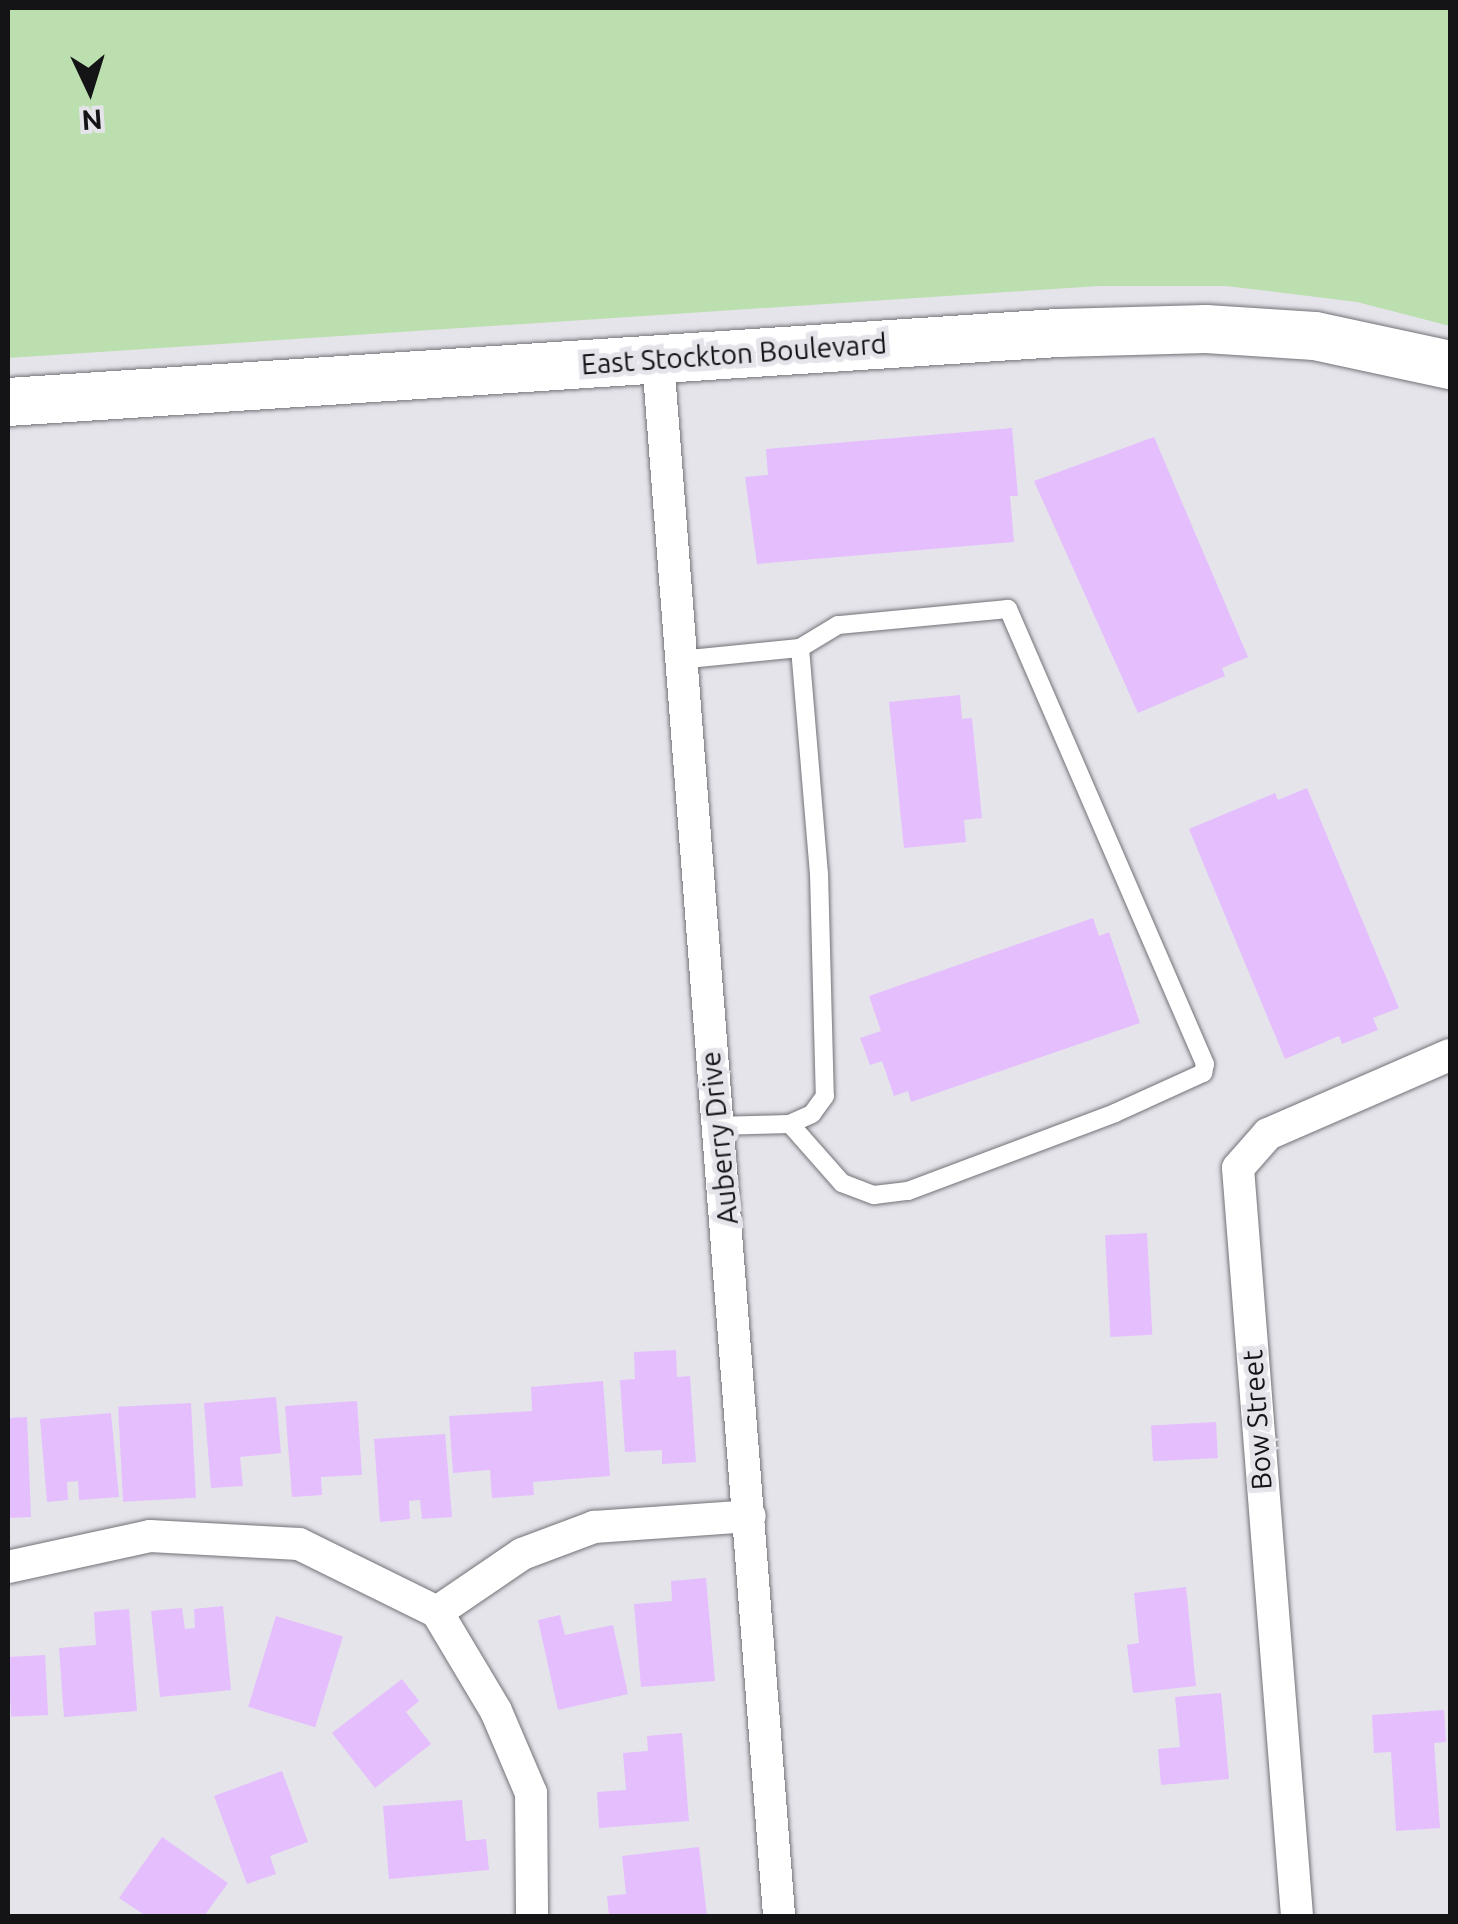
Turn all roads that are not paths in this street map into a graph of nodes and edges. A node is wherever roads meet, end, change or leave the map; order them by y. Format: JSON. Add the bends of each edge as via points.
{"nodes":[{"id":1,"x":658,"y":360,"type":"junction"},
{"id":2,"x":1450,"y":365,"type":"edge"},
{"id":3,"x":10,"y":401,"type":"edge"},
{"id":4,"x":800,"y":648,"type":"junction"},
{"id":5,"x":680,"y":660,"type":"junction"},
{"id":6,"x":1450,"y":1055,"type":"edge"},
{"id":7,"x":790,"y":1124,"type":"junction"},
{"id":8,"x":716,"y":1126,"type":"junction"},
{"id":9,"x":750,"y":1516,"type":"junction"},
{"id":10,"x":8,"y":1567,"type":"edge"},
{"id":11,"x":437,"y":1612,"type":"junction"},
{"id":12,"x":525,"y":1916,"type":"edge"},
{"id":13,"x":779,"y":1916,"type":"edge"},
{"id":14,"x":1297,"y":1916,"type":"edge"}],
"edges":[{"from":1,"to":2,"type":"street","name":"East Stockton Boulevard","via":[[1206,330],[1315,336]]},
{"from":1,"to":3,"type":"street","name":"East Stockton Boulevard"},
{"from":1,"to":5,"type":"street","name":"Auberry Drive"},
{"from":4,"to":5,"type":"lane"},
{"from":4,"to":7,"type":"lane","via":[[827,1050],[825,1096],[812,1114]]},
{"from":4,"to":7,"type":"lane","via":[[838,625],[1008,609],[1205,1064],[1202,1073],[1115,1113],[908,1191],[874,1195],[842,1183]]},
{"from":5,"to":8,"type":"street","name":"Auberry Drive"},
{"from":6,"to":14,"type":"street","name":"Bow Street","via":[[1268,1134],[1238,1168]]},
{"from":7,"to":8,"type":"lane"},
{"from":8,"to":9,"type":"street","name":"Auberry Drive"},
{"from":9,"to":11,"type":"street","via":[[594,1527],[522,1554]]},
{"from":9,"to":13,"type":"street","name":"Auberry Drive"},
{"from":10,"to":11,"type":"street","via":[[150,1536],[300,1544]]},
{"from":11,"to":12,"type":"street","via":[[496,1711],[531,1793]]}]}
